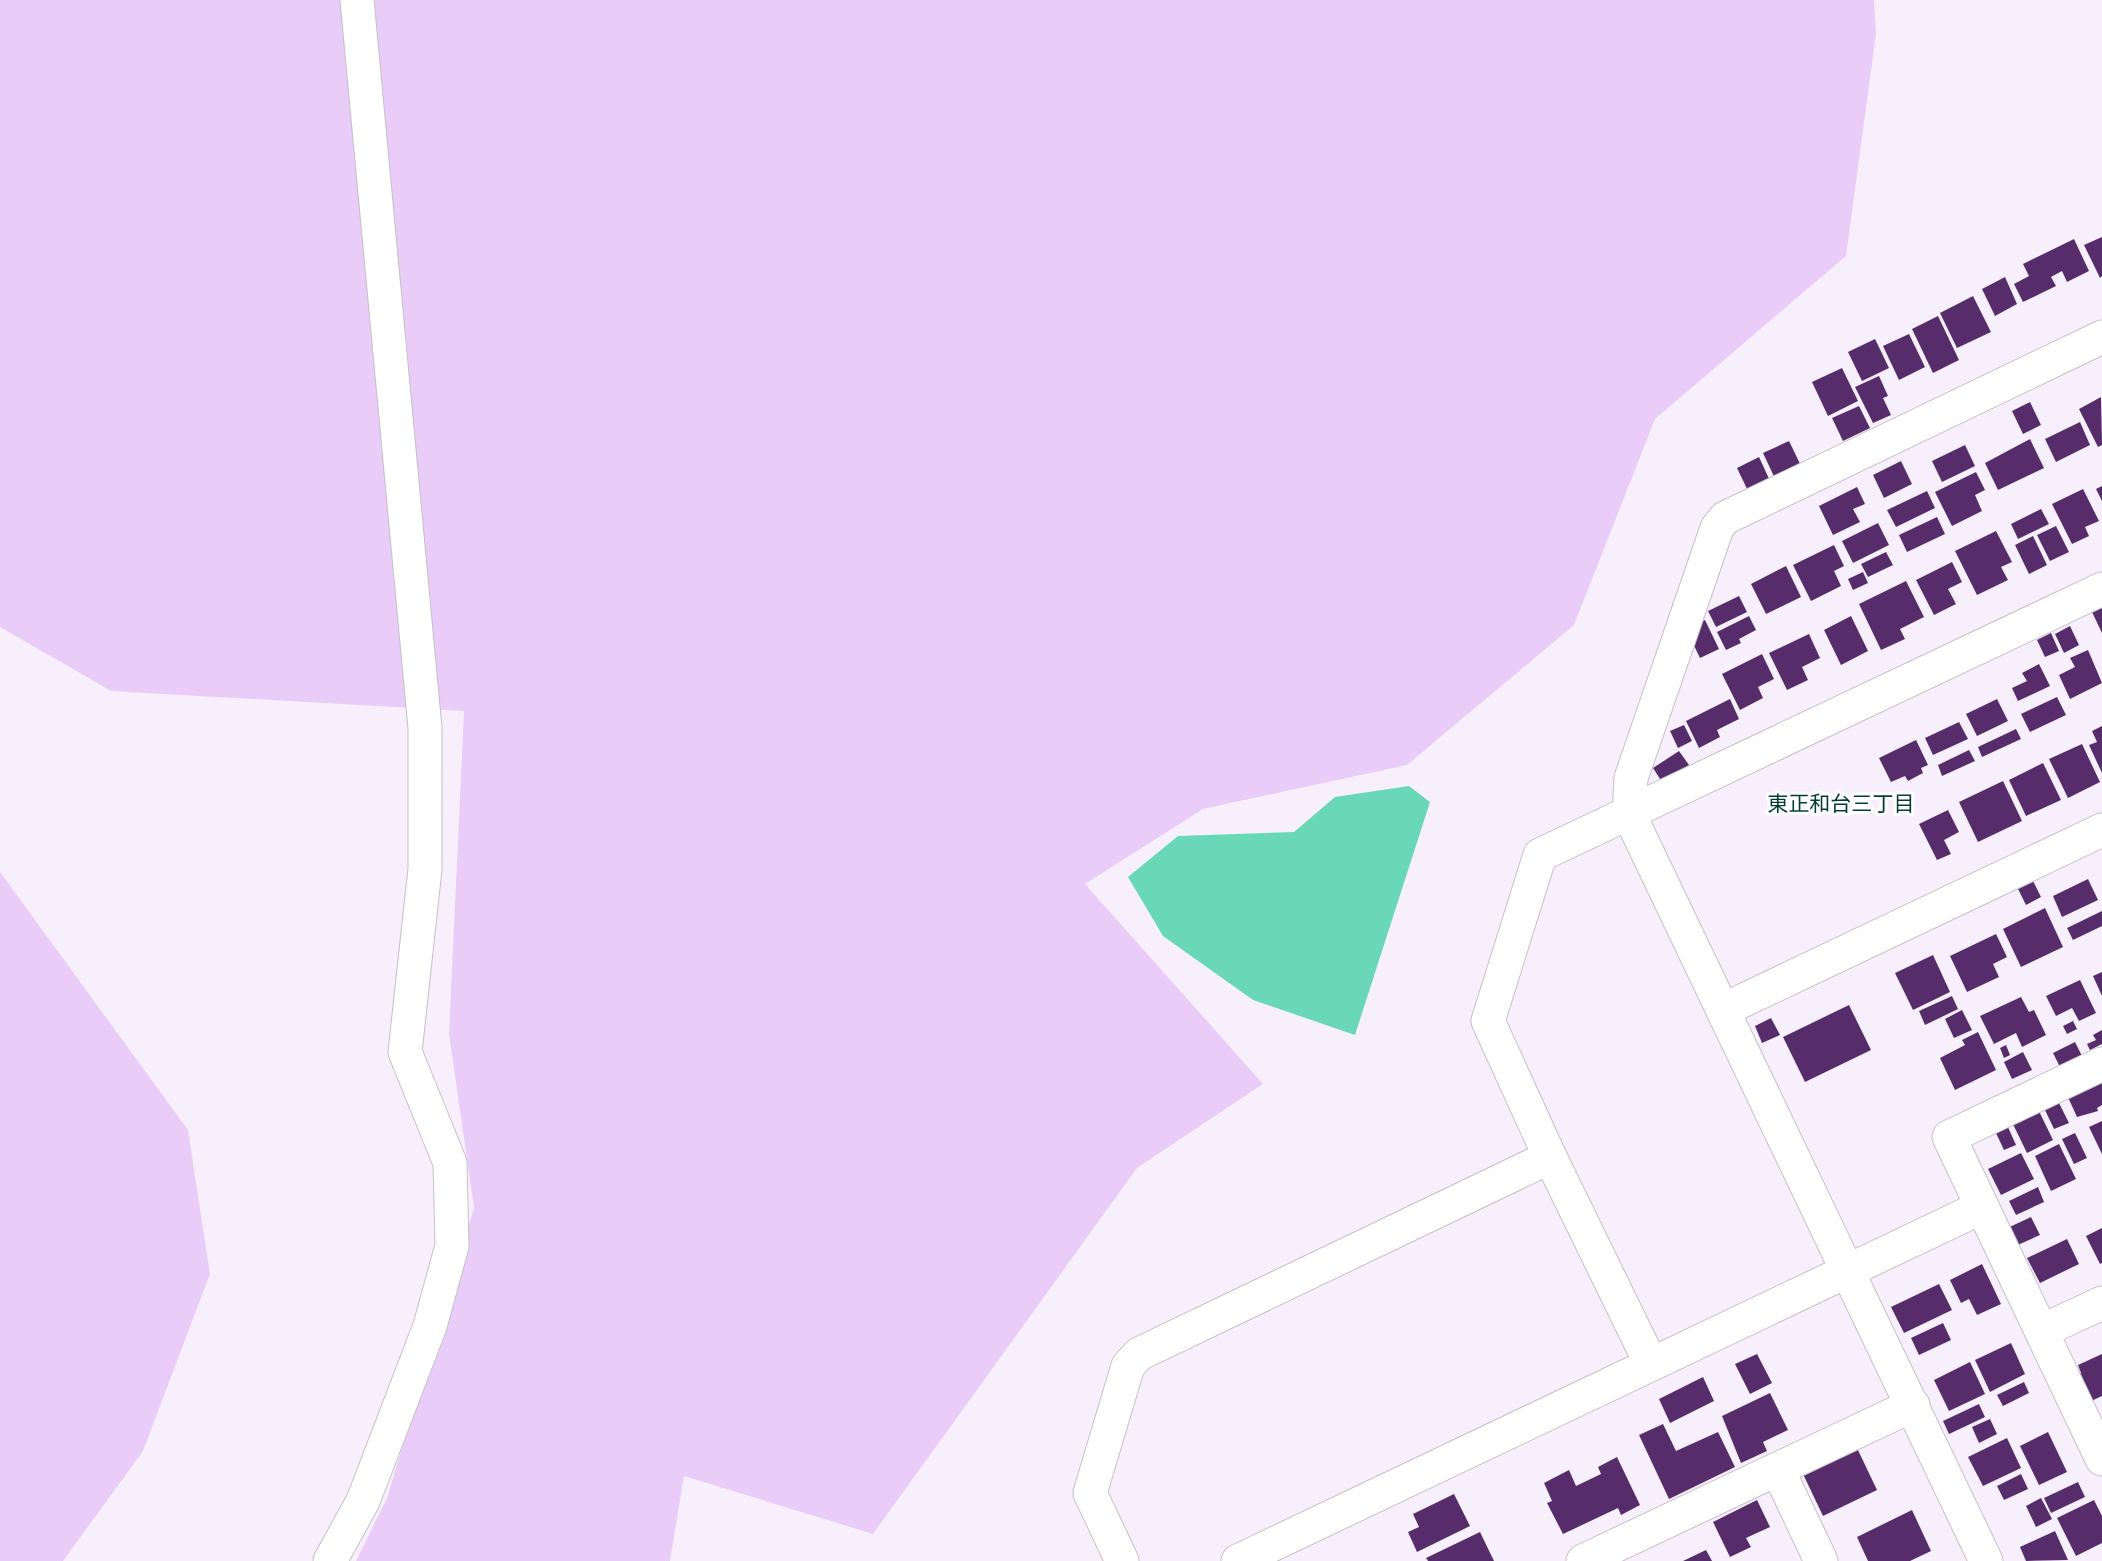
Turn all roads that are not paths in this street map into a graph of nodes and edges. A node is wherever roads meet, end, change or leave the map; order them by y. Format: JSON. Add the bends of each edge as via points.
{"nodes":[{"id":1,"x":357,"y":0,"type":"edge"},
{"id":2,"x":2102,"y":337,"type":"edge"},
{"id":3,"x":2102,"y":588,"type":"edge"},
{"id":4,"x":1629,"y":813,"type":"junction"},
{"id":5,"x":2102,"y":830,"type":"edge"},
{"id":6,"x":1723,"y":1010,"type":"junction"},
{"id":7,"x":2102,"y":1064,"type":"edge"},
{"id":8,"x":1550,"y":1157,"type":"junction"},
{"id":9,"x":1982,"y":1207,"type":"junction"},
{"id":10,"x":1848,"y":1271,"type":"junction"},
{"id":11,"x":2102,"y":1303,"type":"edge"},
{"id":12,"x":2042,"y":1332,"type":"junction"},
{"id":13,"x":1651,"y":1364,"type":"junction"},
{"id":14,"x":1912,"y":1405,"type":"junction"},
{"id":15,"x":2102,"y":1459,"type":"edge"},
{"id":16,"x":1778,"y":1470,"type":"junction"},
{"id":17,"x":1272,"y":1554,"type":"edge"},
{"id":18,"x":330,"y":1561,"type":"edge"},
{"id":19,"x":1122,"y":1561,"type":"edge"},
{"id":20,"x":1238,"y":1561,"type":"edge"},
{"id":21,"x":1583,"y":1561,"type":"edge"},
{"id":22,"x":1821,"y":1561,"type":"edge"},
{"id":23,"x":1986,"y":1561,"type":"edge"}],
"edges":[{"from":1,"to":18,"type":"street","via":[[425,728],[425,870],[405,1052],[450,1163],[452,1246],[430,1326],[363,1501]]},
{"from":2,"to":4,"type":"street","via":[[1725,518],[1717,528],[1631,778]]},
{"from":3,"to":4,"type":"street"},
{"from":4,"to":6,"type":"street"},
{"from":4,"to":8,"type":"street","via":[[1540,855],[1488,1021]]},
{"from":5,"to":6,"type":"street"},
{"from":6,"to":10,"type":"street"},
{"from":7,"to":9,"type":"street","via":[[1948,1137]]},
{"from":8,"to":13,"type":"street"},
{"from":8,"to":19,"type":"street","via":[[1139,1354],[1128,1366],[1090,1493]]},
{"from":9,"to":10,"type":"street"},
{"from":9,"to":12,"type":"street"},
{"from":10,"to":13,"type":"street"},
{"from":10,"to":14,"type":"street"},
{"from":11,"to":12,"type":"street"},
{"from":12,"to":15,"type":"street"},
{"from":13,"to":17,"type":"street"},
{"from":14,"to":16,"type":"street"},
{"from":14,"to":23,"type":"street"},
{"from":16,"to":21,"type":"street"},
{"from":16,"to":22,"type":"street"},
{"from":17,"to":20,"type":"street"}]}
